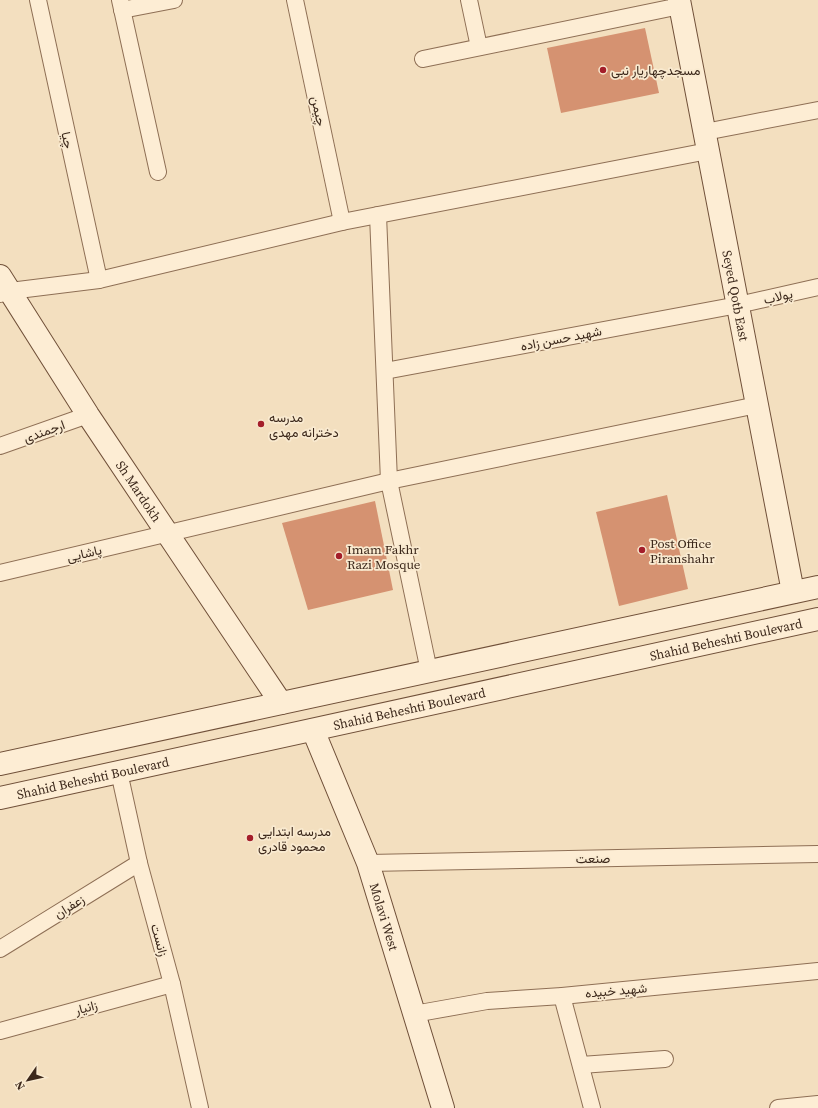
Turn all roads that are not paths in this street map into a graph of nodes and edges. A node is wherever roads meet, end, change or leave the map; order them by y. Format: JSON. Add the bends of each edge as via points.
{"nodes":[{"id":1,"x":38,"y":0,"type":"edge"},
{"id":2,"x":174,"y":0,"type":"edge"},
{"id":3,"x":295,"y":0,"type":"edge"},
{"id":4,"x":469,"y":0,"type":"edge"},
{"id":5,"x":680,"y":3,"type":"edge"},
{"id":6,"x":121,"y":5,"type":"edge"},
{"id":7,"x":479,"y":47,"type":"junction"},
{"id":8,"x":423,"y":59,"type":"dead end"},
{"id":9,"x":818,"y":110,"type":"edge"},
{"id":10,"x":706,"y":141,"type":"junction"},
{"id":11,"x":158,"y":172,"type":"dead end"},
{"id":12,"x":378,"y":215,"type":"junction"},
{"id":13,"x":342,"y":222,"type":"junction"},
{"id":14,"x":99,"y":280,"type":"junction"},
{"id":15,"x":818,"y":286,"type":"edge"},
{"id":16,"x":3,"y":287,"type":"edge"},
{"id":17,"x":738,"y":306,"type":"junction"},
{"id":18,"x":385,"y":371,"type":"junction"},
{"id":19,"x":757,"y":405,"type":"junction"},
{"id":20,"x":88,"y":415,"type":"junction"},
{"id":21,"x":0,"y":446,"type":"edge"},
{"id":22,"x":389,"y":481,"type":"junction"},
{"id":23,"x":167,"y":533,"type":"junction"},
{"id":24,"x":0,"y":573,"type":"edge"},
{"id":25,"x":818,"y":587,"type":"edge"},
{"id":26,"x":793,"y":592,"type":"junction"},
{"id":27,"x":818,"y":620,"type":"edge"},
{"id":28,"x":429,"y":671,"type":"junction"},
{"id":29,"x":281,"y":703,"type":"junction"},
{"id":30,"x":313,"y":730,"type":"junction"},
{"id":31,"x":0,"y":764,"type":"edge"},
{"id":32,"x":119,"y":772,"type":"junction"},
{"id":33,"x":0,"y":798,"type":"edge"},
{"id":34,"x":818,"y":854,"type":"edge"},
{"id":35,"x":139,"y":862,"type":"junction"},
{"id":36,"x":368,"y":863,"type":"junction"},
{"id":37,"x":0,"y":949,"type":"edge"},
{"id":38,"x":818,"y":971,"type":"edge"},
{"id":39,"x":172,"y":984,"type":"junction"},
{"id":40,"x":562,"y":996,"type":"junction"},
{"id":41,"x":414,"y":1014,"type":"junction"},
{"id":42,"x":0,"y":1031,"type":"edge"},
{"id":43,"x":665,"y":1058,"type":"dead end"},
{"id":44,"x":581,"y":1065,"type":"junction"},
{"id":45,"x":818,"y":1104,"type":"edge"},
{"id":46,"x":200,"y":1108,"type":"edge"},
{"id":47,"x":443,"y":1108,"type":"edge"},
{"id":48,"x":592,"y":1108,"type":"edge"},
{"id":49,"x":778,"y":1108,"type":"edge"}],
"edges":[{"from":1,"to":14,"type":"street","name":"چیا"},
{"from":2,"to":6,"type":"street"},
{"from":3,"to":13,"type":"street","name":"چیمن"},
{"from":4,"to":7,"type":"street"},
{"from":5,"to":7,"type":"street"},
{"from":5,"to":10,"type":"main road","name":"Seyed Qotb East"},
{"from":6,"to":11,"type":"street"},
{"from":7,"to":8,"type":"street"},
{"from":9,"to":10,"type":"street"},
{"from":10,"to":12,"type":"street"},
{"from":10,"to":17,"type":"main road","name":"Seyed Qotb East"},
{"from":12,"to":13,"type":"street"},
{"from":12,"to":18,"type":"street"},
{"from":13,"to":14,"type":"street"},
{"from":14,"to":16,"type":"street"},
{"from":15,"to":17,"type":"street","name":"پولاب"},
{"from":16,"to":20,"type":"main road","name":"Sh Mardokh"},
{"from":17,"to":18,"type":"street","name":"شهید حسن زاده"},
{"from":17,"to":19,"type":"main road","name":"Seyed Qotb East"},
{"from":18,"to":22,"type":"street"},
{"from":19,"to":22,"type":"street","name":"پاشایی"},
{"from":19,"to":26,"type":"main road","name":"Seyed Qotb East"},
{"from":20,"to":21,"type":"street","name":"ارجمندی"},
{"from":20,"to":23,"type":"main road","name":"Sh Mardokh"},
{"from":22,"to":23,"type":"street","name":"پاشایی"},
{"from":22,"to":28,"type":"street"},
{"from":23,"to":24,"type":"street","name":"پاشایی"},
{"from":23,"to":29,"type":"main road","name":"Sh Mardokh"},
{"from":25,"to":26,"type":"main road"},
{"from":26,"to":28,"type":"main road"},
{"from":27,"to":30,"type":"main road","name":"Shahid Beheshti Boulevard"},
{"from":28,"to":29,"type":"main road"},
{"from":29,"to":31,"type":"main road"},
{"from":30,"to":32,"type":"main road","name":"Shahid Beheshti Boulevard"},
{"from":30,"to":36,"type":"main road","name":"Molavi West"},
{"from":32,"to":33,"type":"main road","name":"Shahid Beheshti Boulevard"},
{"from":32,"to":35,"type":"street","name":"زانست"},
{"from":34,"to":36,"type":"street","name":"صنعت"},
{"from":35,"to":37,"type":"street","name":"زعفران"},
{"from":35,"to":39,"type":"street","name":"زانست"},
{"from":36,"to":41,"type":"main road","name":"Molavi West"},
{"from":38,"to":40,"type":"street","name":"شهید خبیده"},
{"from":39,"to":42,"type":"street","name":"زانیار"},
{"from":39,"to":46,"type":"street","name":"زانست"},
{"from":40,"to":41,"type":"street","name":"شهید خبیده","via":[[487,1001]]},
{"from":40,"to":44,"type":"street"},
{"from":41,"to":47,"type":"main road","name":"Molavi West"},
{"from":43,"to":44,"type":"street"},
{"from":44,"to":48,"type":"street"},
{"from":45,"to":49,"type":"street"}]}
